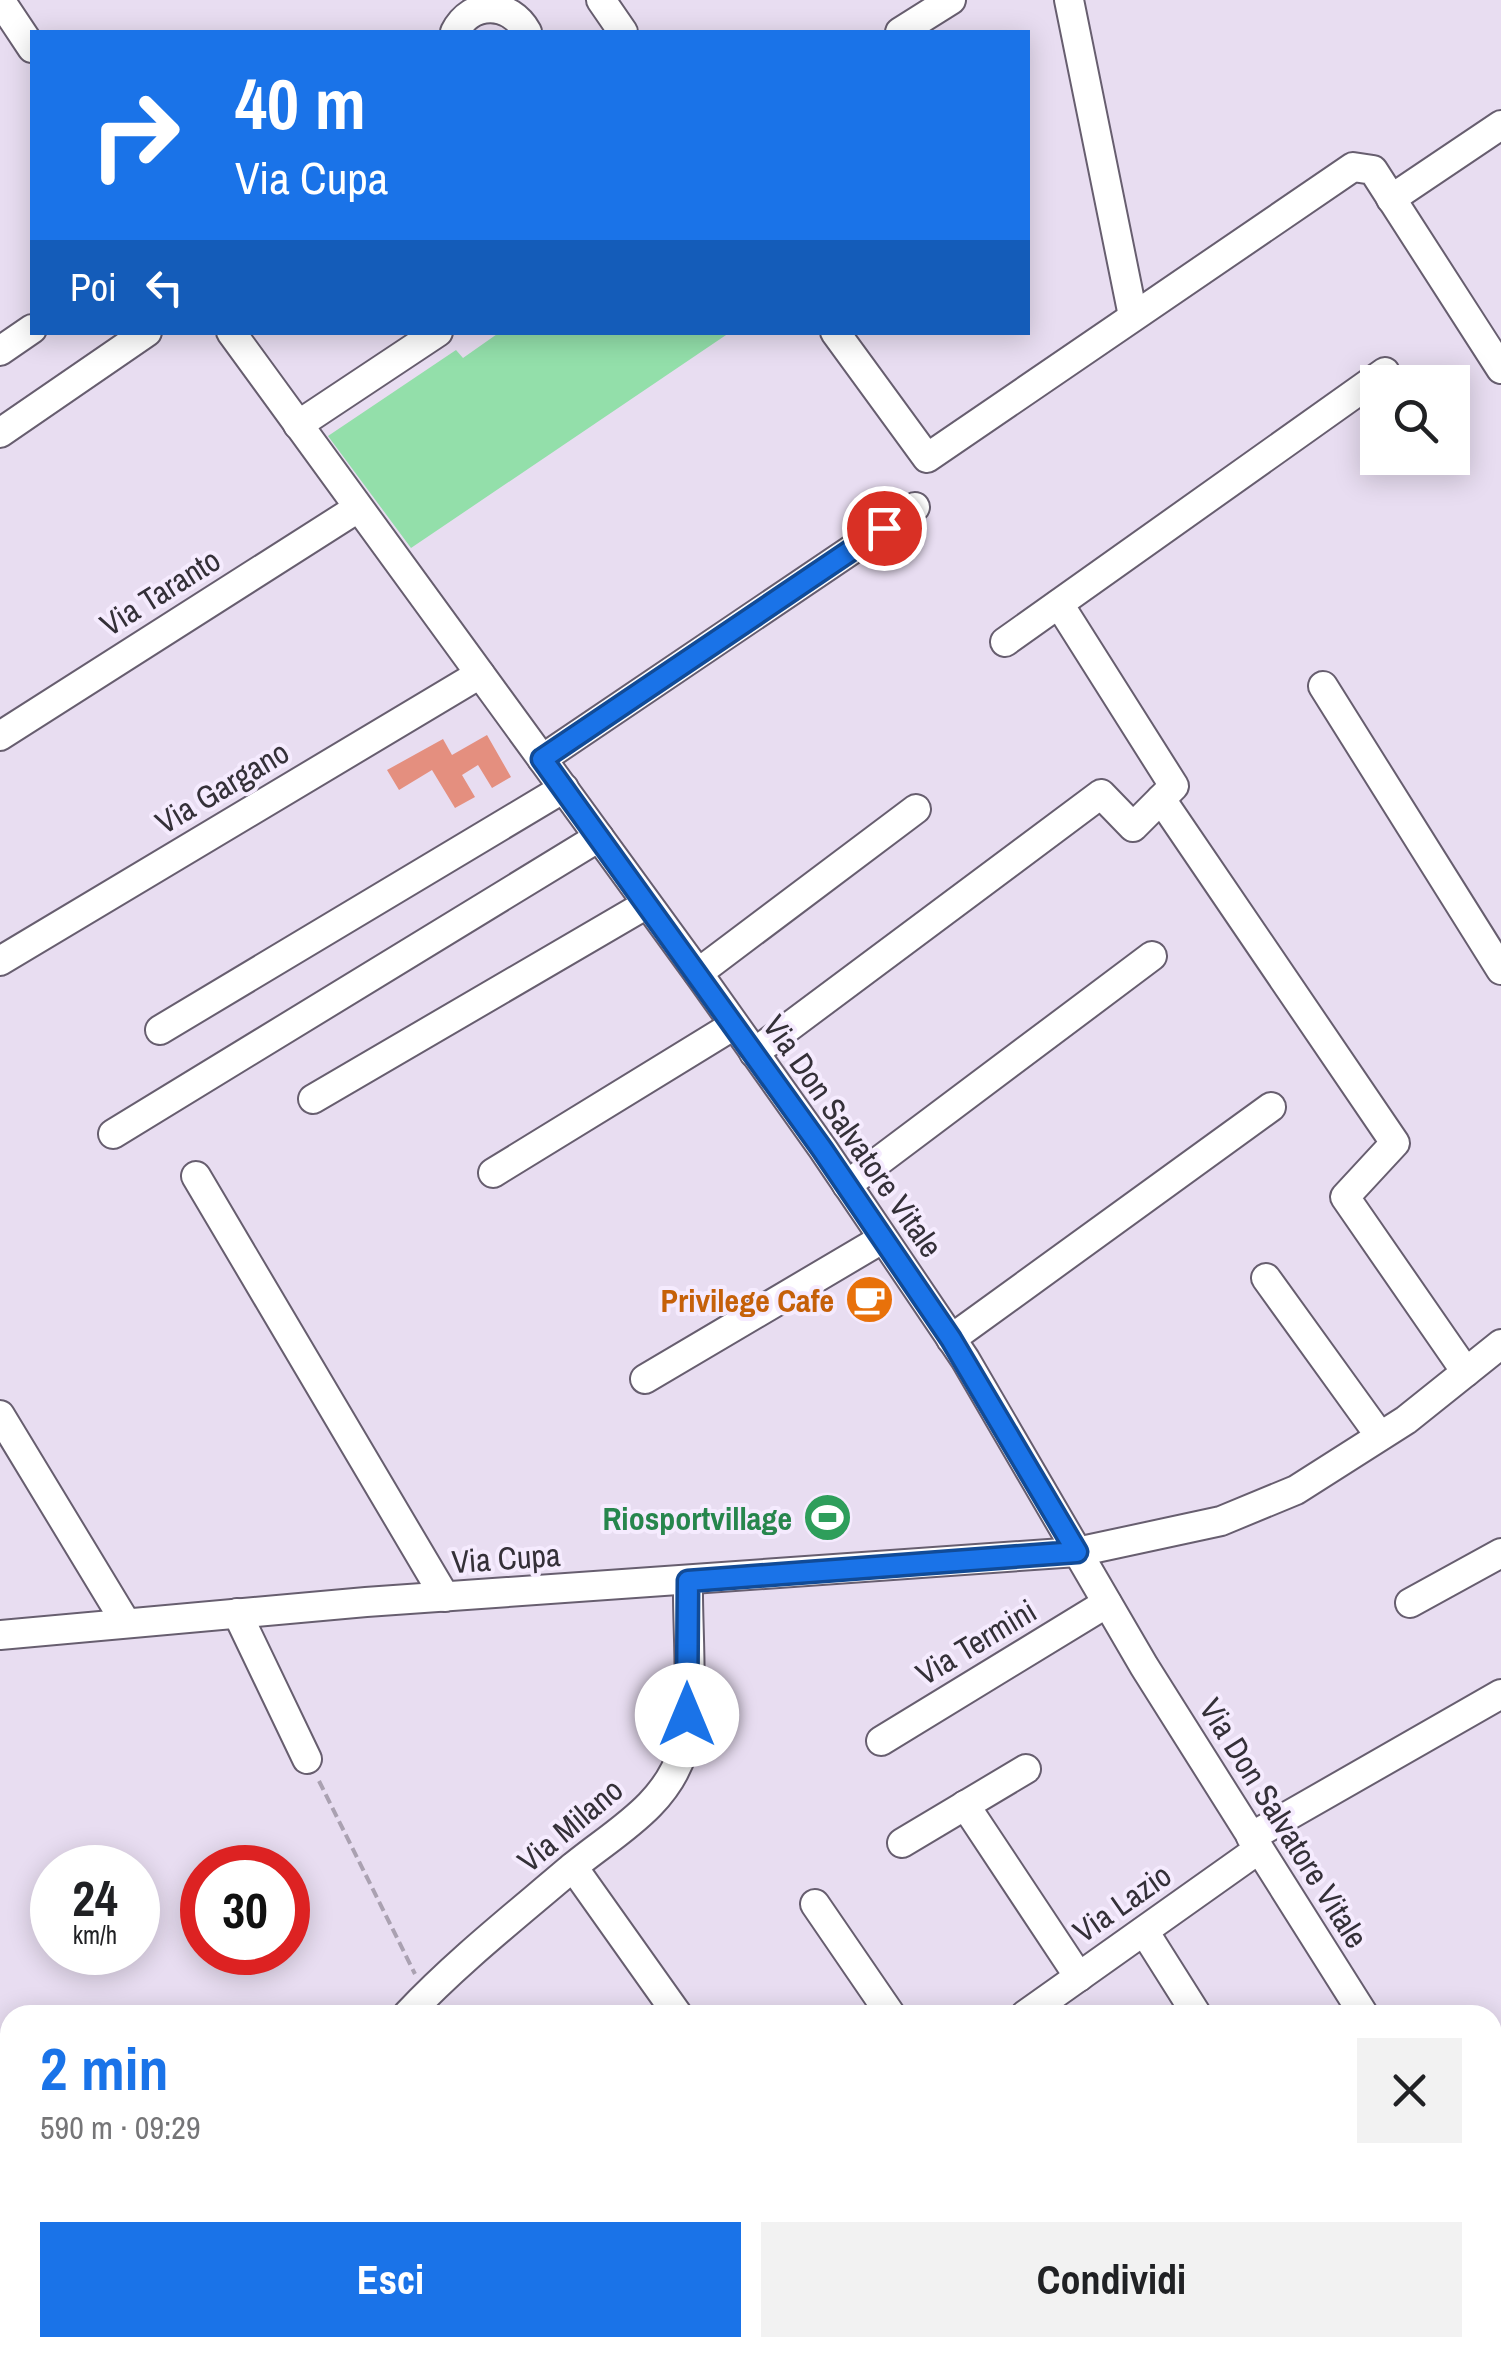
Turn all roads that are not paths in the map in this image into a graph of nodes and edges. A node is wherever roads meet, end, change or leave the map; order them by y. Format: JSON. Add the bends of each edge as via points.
{"nodes":[{"id":1,"x":0,"y":0,"type":"edge"},
{"id":2,"x":600,"y":0,"type":"edge"},
{"id":3,"x":951,"y":0,"type":"edge"},
{"id":4,"x":1069,"y":0,"type":"edge"},
{"id":5,"x":456,"y":30,"type":"edge"},
{"id":6,"x":524,"y":30,"type":"edge"},
{"id":7,"x":621,"y":30,"type":"edge"},
{"id":8,"x":903,"y":30,"type":"edge"},
{"id":9,"x":30,"y":45,"type":"edge"},
{"id":10,"x":1501,"y":125,"type":"edge"},
{"id":11,"x":1391,"y":199,"type":"junction"},
{"id":12,"x":1134,"y":316,"type":"junction"},
{"id":13,"x":30,"y":330,"type":"edge"},
{"id":14,"x":143,"y":335,"type":"edge"},
{"id":15,"x":232,"y":335,"type":"edge"},
{"id":16,"x":433,"y":335,"type":"edge"},
{"id":17,"x":837,"y":335,"type":"edge"},
{"id":18,"x":0,"y":351,"type":"edge"},
{"id":19,"x":1498,"y":356,"type":"edge"},
{"id":20,"x":1360,"y":390,"type":"edge"},
{"id":21,"x":298,"y":425,"type":"junction"},
{"id":22,"x":0,"y":433,"type":"edge"},
{"id":23,"x":915,"y":507,"type":"dead end"},
{"id":24,"x":358,"y":508,"type":"junction"},
{"id":25,"x":1059,"y":604,"type":"junction"},
{"id":26,"x":1005,"y":642,"type":"dead end"},
{"id":27,"x":480,"y":674,"type":"junction"},
{"id":28,"x":1323,"y":686,"type":"dead end"},
{"id":29,"x":0,"y":736,"type":"edge"},
{"id":30,"x":542,"y":759,"type":"junction"},
{"id":31,"x":564,"y":788,"type":"junction"},
{"id":32,"x":1162,"y":799,"type":"junction"},
{"id":33,"x":916,"y":809,"type":"dead end"},
{"id":34,"x":599,"y":837,"type":"junction"},
{"id":35,"x":647,"y":904,"type":"junction"},
{"id":36,"x":1152,"y":956,"type":"dead end"},
{"id":37,"x":0,"y":961,"type":"edge"},
{"id":38,"x":1501,"y":970,"type":"edge"},
{"id":39,"x":698,"y":974,"type":"junction"},
{"id":40,"x":734,"y":1025,"type":"junction"},
{"id":41,"x":160,"y":1030,"type":"dead end"},
{"id":42,"x":754,"y":1052,"type":"junction"},
{"id":43,"x":313,"y":1099,"type":"dead end"},
{"id":44,"x":1270,"y":1106,"type":"dead end"},
{"id":45,"x":113,"y":1134,"type":"dead end"},
{"id":46,"x":493,"y":1174,"type":"dead end"},
{"id":47,"x":196,"y":1176,"type":"dead end"},
{"id":48,"x":847,"y":1186,"type":"junction"},
{"id":49,"x":882,"y":1239,"type":"junction"},
{"id":50,"x":1266,"y":1278,"type":"dead end"},
{"id":51,"x":951,"y":1339,"type":"junction"},
{"id":52,"x":1499,"y":1350,"type":"edge"},
{"id":53,"x":1466,"y":1372,"type":"junction"},
{"id":54,"x":644,"y":1379,"type":"dead end"},
{"id":55,"x":0,"y":1415,"type":"edge"},
{"id":56,"x":1380,"y":1436,"type":"junction"},
{"id":57,"x":1077,"y":1552,"type":"junction"},
{"id":58,"x":1501,"y":1553,"type":"edge"},
{"id":59,"x":688,"y":1581,"type":"junction"},
{"id":60,"x":445,"y":1597,"type":"junction"},
{"id":61,"x":1410,"y":1603,"type":"dead end"},
{"id":62,"x":1107,"y":1604,"type":"junction"},
{"id":63,"x":237,"y":1613,"type":"junction"},
{"id":64,"x":126,"y":1623,"type":"junction"},
{"id":65,"x":0,"y":1635,"type":"edge"},
{"id":66,"x":1501,"y":1694,"type":"edge"},
{"id":67,"x":881,"y":1741,"type":"dead end"},
{"id":68,"x":308,"y":1759,"type":"road end"},
{"id":69,"x":1026,"y":1769,"type":"dead end"},
{"id":70,"x":966,"y":1805,"type":"junction"},
{"id":71,"x":1256,"y":1843,"type":"junction"},
{"id":72,"x":902,"y":1844,"type":"dead end"},
{"id":73,"x":573,"y":1866,"type":"junction"},
{"id":74,"x":814,"y":1904,"type":"dead end"},
{"id":75,"x":1144,"y":1931,"type":"junction"},
{"id":76,"x":1079,"y":1977,"type":"junction"},
{"id":77,"x":427,"y":2005,"type":"edge"},
{"id":78,"x":671,"y":2005,"type":"edge"},
{"id":79,"x":884,"y":2005,"type":"edge"},
{"id":80,"x":1040,"y":2005,"type":"edge"},
{"id":81,"x":1191,"y":2005,"type":"edge"},
{"id":82,"x":1358,"y":2005,"type":"edge"}],
"edges":[{"from":1,"to":9,"type":"street"},
{"from":2,"to":7,"type":"street"},
{"from":3,"to":8,"type":"street"},
{"from":4,"to":12,"type":"street"},
{"from":5,"to":6,"type":"street","via":[[486,7],[510,13]]},
{"from":10,"to":11,"type":"street"},
{"from":11,"to":12,"type":"street","via":[[1373,170],[1353,166]]},
{"from":11,"to":19,"type":"street"},
{"from":12,"to":17,"type":"street","via":[[927,458]]},
{"from":13,"to":18,"type":"street"},
{"from":14,"to":22,"type":"street"},
{"from":15,"to":21,"type":"street","name":"Via Don Salvatore Vitale"},
{"from":16,"to":21,"type":"street"},
{"from":20,"to":25,"type":"street"},
{"from":21,"to":24,"type":"street","name":"Via Don Salvatore Vitale"},
{"from":23,"to":30,"type":"street"},
{"from":24,"to":27,"type":"street","name":"Via Don Salvatore Vitale"},
{"from":24,"to":29,"type":"street","name":"Via Taranto"},
{"from":25,"to":26,"type":"street"},
{"from":25,"to":32,"type":"street","via":[[1174,786]]},
{"from":27,"to":30,"type":"street","name":"Via Don Salvatore Vitale"},
{"from":27,"to":37,"type":"street","name":"Via Gargano"},
{"from":28,"to":38,"type":"street"},
{"from":30,"to":31,"type":"street","name":"Via Don Salvatore Vitale"},
{"from":31,"to":34,"type":"street","name":"Via Don Salvatore Vitale"},
{"from":31,"to":41,"type":"street"},
{"from":32,"to":42,"type":"street","via":[[1134,827],[1101,794]]},
{"from":32,"to":53,"type":"street","via":[[1395,1143],[1345,1197]]},
{"from":33,"to":39,"type":"street"},
{"from":34,"to":35,"type":"street","name":"Via Don Salvatore Vitale"},
{"from":34,"to":45,"type":"street"},
{"from":35,"to":39,"type":"street","name":"Via Don Salvatore Vitale"},
{"from":35,"to":43,"type":"street"},
{"from":36,"to":48,"type":"street"},
{"from":39,"to":40,"type":"street","name":"Via Don Salvatore Vitale"},
{"from":40,"to":42,"type":"street","name":"Via Don Salvatore Vitale"},
{"from":40,"to":46,"type":"street"},
{"from":42,"to":48,"type":"street","name":"Via Don Salvatore Vitale"},
{"from":44,"to":51,"type":"street"},
{"from":47,"to":60,"type":"street"},
{"from":48,"to":49,"type":"street","name":"Via Don Salvatore Vitale"},
{"from":49,"to":51,"type":"street","name":"Via Don Salvatore Vitale"},
{"from":49,"to":54,"type":"street"},
{"from":50,"to":56,"type":"street"},
{"from":51,"to":57,"type":"street","name":"Via Don Salvatore Vitale"},
{"from":52,"to":53,"type":"street","name":"Via Cupa"},
{"from":53,"to":56,"type":"street","name":"Via Cupa"},
{"from":55,"to":64,"type":"street"},
{"from":56,"to":57,"type":"street","name":"Via Cupa","via":[[1296,1490],[1220,1520]]},
{"from":57,"to":59,"type":"street","name":"Via Cupa"},
{"from":57,"to":62,"type":"street","name":"Via Don Salvatore Vitale"},
{"from":58,"to":61,"type":"street"},
{"from":59,"to":60,"type":"street","name":"Via Cupa"},
{"from":59,"to":73,"type":"street","name":"Via Milano","via":[[683,1752],[642,1814]]},
{"from":60,"to":63,"type":"street","name":"Via Cupa"},
{"from":62,"to":67,"type":"street","name":"Via Termini"},
{"from":62,"to":71,"type":"street","name":"Via Don Salvatore Vitale"},
{"from":63,"to":64,"type":"street","name":"Via Cupa"},
{"from":63,"to":68,"type":"street"},
{"from":64,"to":65,"type":"street","name":"Via Cupa"},
{"from":66,"to":71,"type":"street","name":"Via Lazio"},
{"from":69,"to":70,"type":"street"},
{"from":70,"to":72,"type":"street"},
{"from":70,"to":76,"type":"street"},
{"from":71,"to":75,"type":"street","name":"Via Lazio"},
{"from":71,"to":82,"type":"street","name":"Via Don Salvatore Vitale"},
{"from":73,"to":77,"type":"street","name":"Via Milano"},
{"from":73,"to":78,"type":"street"},
{"from":74,"to":79,"type":"street"},
{"from":75,"to":76,"type":"street","name":"Via Lazio"},
{"from":75,"to":81,"type":"street"},
{"from":76,"to":80,"type":"street","name":"Via Lazio"}]}
